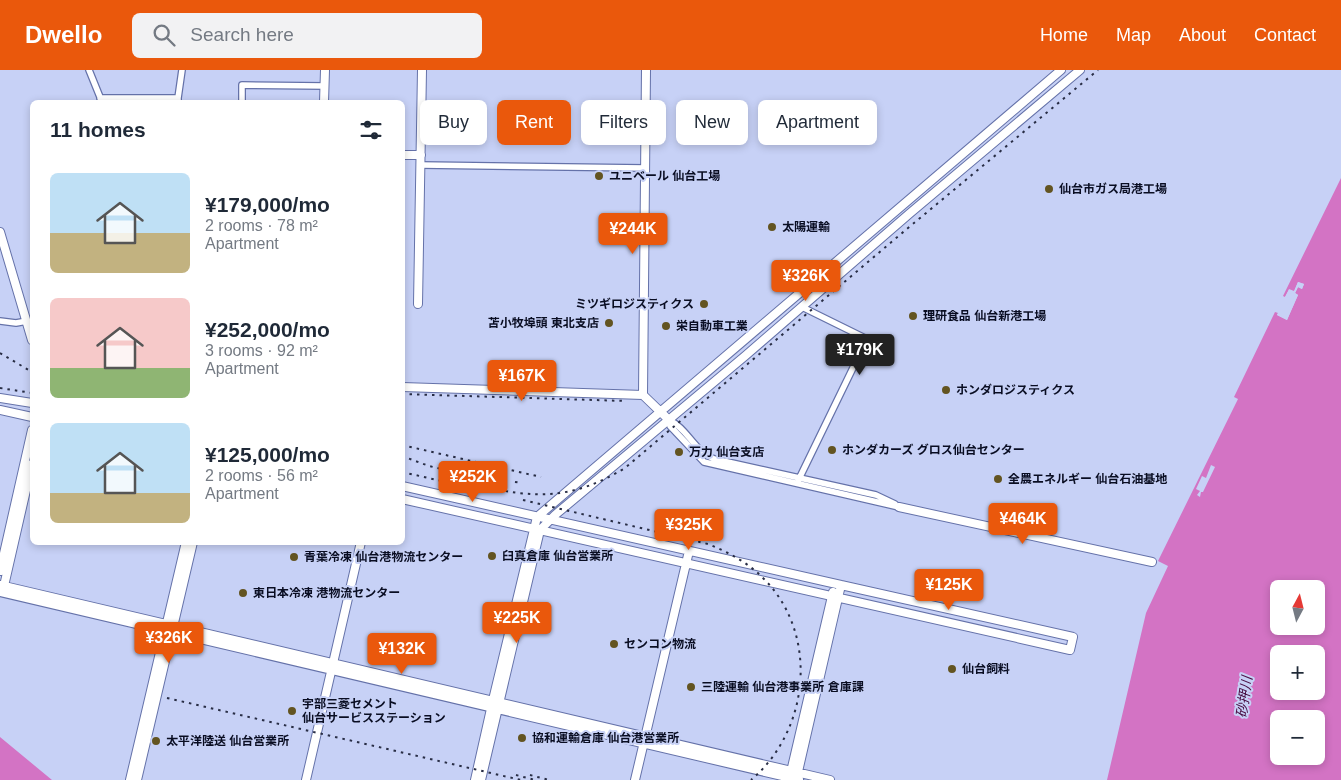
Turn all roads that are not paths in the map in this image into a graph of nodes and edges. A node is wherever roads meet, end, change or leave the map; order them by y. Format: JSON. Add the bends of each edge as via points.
{"nodes":[{"id":1,"x":89,"y":70,"type":"edge"},
{"id":2,"x":182,"y":70,"type":"edge"},
{"id":3,"x":325,"y":70,"type":"edge"},
{"id":4,"x":422,"y":70,"type":"edge"},
{"id":5,"x":646,"y":70,"type":"edge"},
{"id":6,"x":1061,"y":70,"type":"edge"},
{"id":7,"x":1080,"y":70,"type":"edge"},
{"id":8,"x":324,"y":86,"type":"junction"},
{"id":9,"x":101,"y":100,"type":"edge"},
{"id":10,"x":178,"y":100,"type":"edge"},
{"id":11,"x":242,"y":100,"type":"edge"},
{"id":12,"x":324,"y":100,"type":"edge"},
{"id":13,"x":405,"y":154,"type":"edge"},
{"id":14,"x":421,"y":155,"type":"junction"},
{"id":15,"x":421,"y":165,"type":"junction"},
{"id":16,"x":646,"y":168,"type":"junction"},
{"id":17,"x":902,"y":206,"type":"junction"},
{"id":18,"x":909,"y":214,"type":"junction"},
{"id":19,"x":0,"y":232,"type":"edge"},
{"id":20,"x":418,"y":304,"type":"dead end"},
{"id":21,"x":802,"y":307,"type":"junction"},
{"id":22,"x":0,"y":321,"type":"edge"},
{"id":23,"x":27,"y":321,"type":"junction"},
{"id":24,"x":30,"y":332,"type":"edge"},
{"id":25,"x":405,"y":387,"type":"edge"},
{"id":26,"x":643,"y":395,"type":"junction"},
{"id":27,"x":0,"y":398,"type":"edge"},
{"id":28,"x":30,"y":403,"type":"edge"},
{"id":29,"x":0,"y":410,"type":"edge"},
{"id":30,"x":660,"y":411,"type":"junction"},
{"id":31,"x":30,"y":416,"type":"edge"},
{"id":32,"x":669,"y":420,"type":"junction"},
{"id":33,"x":30,"y":439,"type":"edge"},
{"id":34,"x":30,"y":472,"type":"edge"},
{"id":35,"x":798,"y":481,"type":"junction"},
{"id":36,"x":405,"y":487,"type":"edge"},
{"id":37,"x":405,"y":500,"type":"edge"},
{"id":38,"x":899,"y":507,"type":"joint"},
{"id":39,"x":537,"y":517,"type":"junction"},
{"id":40,"x":550,"y":519,"type":"junction"},
{"id":41,"x":537,"y":529,"type":"junction"},
{"id":42,"x":185,"y":545,"type":"edge"},
{"id":43,"x":192,"y":545,"type":"edge"},
{"id":44,"x":360,"y":545,"type":"edge"},
{"id":45,"x":689,"y":551,"type":"junction"},
{"id":46,"x":687,"y":562,"type":"junction"},
{"id":47,"x":1152,"y":562,"type":"dead end"},
{"id":48,"x":0,"y":571,"type":"edge"},
{"id":49,"x":838,"y":584,"type":"junction"},
{"id":50,"x":1,"y":588,"type":"edge"},
{"id":51,"x":835,"y":596,"type":"junction"},
{"id":52,"x":169,"y":628,"type":"junction"},
{"id":53,"x":332,"y":667,"type":"junction"},
{"id":54,"x":495,"y":705,"type":"junction"},
{"id":55,"x":644,"y":740,"type":"junction"},
{"id":56,"x":794,"y":777,"type":"edge"},
{"id":57,"x":130,"y":780,"type":"edge"},
{"id":58,"x":137,"y":780,"type":"edge"},
{"id":59,"x":306,"y":780,"type":"edge"},
{"id":60,"x":475,"y":780,"type":"edge"},
{"id":61,"x":481,"y":780,"type":"edge"},
{"id":62,"x":635,"y":780,"type":"edge"},
{"id":63,"x":830,"y":780,"type":"edge"}],
"edges":[{"from":1,"to":9,"type":"street"},
{"from":2,"to":10,"type":"street"},
{"from":3,"to":8,"type":"street"},
{"from":4,"to":14,"type":"street"},
{"from":5,"to":16,"type":"street"},
{"from":6,"to":17,"type":"street"},
{"from":7,"to":18,"type":"street"},
{"from":8,"to":11,"type":"street","via":[[242,85]]},
{"from":8,"to":12,"type":"street"},
{"from":9,"to":10,"type":"street"},
{"from":13,"to":14,"type":"street"},
{"from":14,"to":15,"type":"street"},
{"from":15,"to":16,"type":"street"},
{"from":15,"to":20,"type":"street"},
{"from":16,"to":26,"type":"street"},
{"from":17,"to":18,"type":"street"},
{"from":17,"to":30,"type":"street"},
{"from":18,"to":21,"type":"street"},
{"from":19,"to":23,"type":"street"},
{"from":21,"to":32,"type":"street"},
{"from":21,"to":35,"type":"street","via":[[867,339]]},
{"from":22,"to":23,"type":"street"},
{"from":23,"to":24,"type":"street"},
{"from":25,"to":26,"type":"street"},
{"from":26,"to":30,"type":"street"},
{"from":27,"to":28,"type":"street"},
{"from":29,"to":31,"type":"street"},
{"from":30,"to":32,"type":"street"},
{"from":30,"to":39,"type":"street"},
{"from":32,"to":35,"type":"street","via":[[708,456]]},
{"from":32,"to":40,"type":"street"},
{"from":33,"to":48,"type":"street"},
{"from":34,"to":50,"type":"street"},
{"from":35,"to":38,"type":"street","via":[[876,495]]},
{"from":36,"to":39,"type":"street"},
{"from":37,"to":41,"type":"street"},
{"from":38,"to":47,"type":"street"},
{"from":39,"to":40,"type":"street"},
{"from":39,"to":41,"type":"street"},
{"from":40,"to":41,"type":"street"},
{"from":40,"to":45,"type":"street"},
{"from":41,"to":46,"type":"street"},
{"from":41,"to":54,"type":"street"},
{"from":42,"to":52,"type":"street"},
{"from":43,"to":52,"type":"street"},
{"from":44,"to":53,"type":"street"},
{"from":45,"to":46,"type":"street"},
{"from":45,"to":49,"type":"street"},
{"from":46,"to":51,"type":"street"},
{"from":46,"to":55,"type":"street"},
{"from":49,"to":51,"type":"street"},
{"from":49,"to":51,"type":"street","via":[[1073,637],[1070,650]]},
{"from":50,"to":52,"type":"street"},
{"from":51,"to":56,"type":"street"},
{"from":52,"to":53,"type":"street"},
{"from":52,"to":57,"type":"street"},
{"from":52,"to":58,"type":"street"},
{"from":53,"to":54,"type":"street"},
{"from":53,"to":59,"type":"street"},
{"from":54,"to":55,"type":"street"},
{"from":54,"to":60,"type":"street"},
{"from":54,"to":61,"type":"street"},
{"from":55,"to":56,"type":"street"},
{"from":55,"to":62,"type":"street"},
{"from":56,"to":63,"type":"street"}]}
